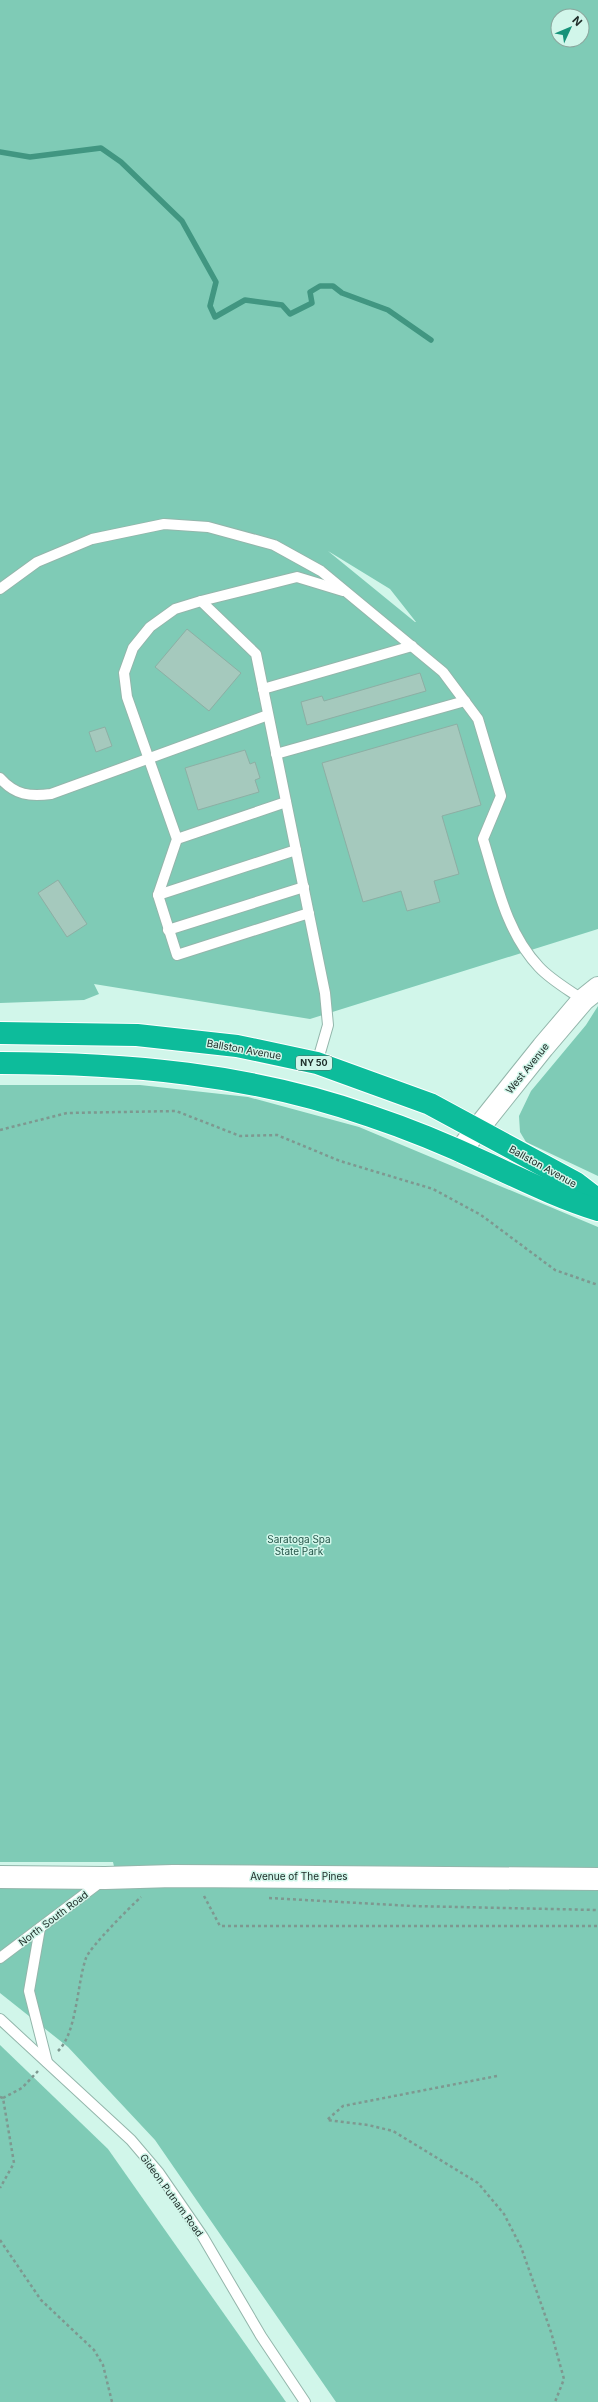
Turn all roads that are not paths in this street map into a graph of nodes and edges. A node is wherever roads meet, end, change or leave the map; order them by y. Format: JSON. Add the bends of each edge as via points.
{"nodes":[{"id":1,"x":0,"y":589,"type":"edge"},
{"id":2,"x":347,"y":592,"type":"junction"},
{"id":3,"x":201,"y":601,"type":"junction"},
{"id":4,"x":412,"y":646,"type":"junction"},
{"id":5,"x":263,"y":689,"type":"junction"},
{"id":6,"x":465,"y":700,"type":"junction"},
{"id":7,"x":268,"y":715,"type":"junction"},
{"id":8,"x":276,"y":754,"type":"junction"},
{"id":9,"x":148,"y":757,"type":"junction"},
{"id":10,"x":0,"y":778,"type":"edge"},
{"id":11,"x":286,"y":802,"type":"junction"},
{"id":12,"x":177,"y":839,"type":"junction"},
{"id":13,"x":296,"y":850,"type":"junction"},
{"id":14,"x":304,"y":887,"type":"junction"},
{"id":15,"x":158,"y":895,"type":"junction"},
{"id":16,"x":310,"y":914,"type":"junction"},
{"id":17,"x":168,"y":930,"type":"junction"},
{"id":18,"x":590,"y":994,"type":"edge"},
{"id":19,"x":0,"y":1033,"type":"edge"},
{"id":20,"x":0,"y":1063,"type":"edge"},
{"id":21,"x":317,"y":1063,"type":"junction"},
{"id":22,"x":478,"y":1129,"type":"junction"},
{"id":23,"x":460,"y":1151,"type":"junction"},
{"id":24,"x":598,"y":1200,"type":"edge"},
{"id":25,"x":598,"y":1210,"type":"edge"},
{"id":26,"x":0,"y":1877,"type":"edge"},
{"id":27,"x":105,"y":1878,"type":"junction"},
{"id":28,"x":598,"y":1879,"type":"edge"},
{"id":29,"x":40,"y":1928,"type":"junction"},
{"id":30,"x":0,"y":1958,"type":"edge"},
{"id":31,"x":0,"y":2019,"type":"edge"},
{"id":32,"x":47,"y":2062,"type":"junction"},
{"id":33,"x":305,"y":2402,"type":"edge"}],
"edges":[{"from":1,"to":2,"type":"lane","via":[[37,562],[92,540],[164,524],[208,527],[274,545],[321,571]]},
{"from":2,"to":3,"type":"lane","via":[[297,577]]},
{"from":2,"to":4,"type":"lane"},
{"from":3,"to":5,"type":"lane","via":[[256,654]]},
{"from":3,"to":9,"type":"lane","via":[[175,609],[150,627],[133,648],[124,673],[127,697]]},
{"from":4,"to":5,"type":"lane"},
{"from":4,"to":6,"type":"lane","via":[[443,672]]},
{"from":5,"to":7,"type":"lane"},
{"from":6,"to":8,"type":"lane"},
{"from":6,"to":18,"type":"lane","via":[[478,719],[501,796],[482,839],[506,912],[519,942],[540,968]]},
{"from":7,"to":8,"type":"lane"},
{"from":7,"to":9,"type":"lane"},
{"from":8,"to":11,"type":"lane"},
{"from":9,"to":10,"type":"lane","via":[[51,794],[31,796],[8,787]]},
{"from":9,"to":12,"type":"lane"},
{"from":11,"to":12,"type":"lane"},
{"from":11,"to":13,"type":"lane"},
{"from":12,"to":15,"type":"lane"},
{"from":13,"to":14,"type":"lane"},
{"from":13,"to":15,"type":"lane"},
{"from":14,"to":16,"type":"lane"},
{"from":14,"to":17,"type":"lane"},
{"from":15,"to":17,"type":"lane"},
{"from":16,"to":17,"type":"lane","via":[[177,954]]},
{"from":16,"to":21,"type":"lane","via":[[325,993],[328,1025]]},
{"from":18,"to":22,"type":"street","name":"West Avenue"},
{"from":19,"to":21,"type":"highway","name":"Ballston Avenue","number":"NY 50","via":[[137,1035],[237,1046]]},
{"from":20,"to":23,"type":"highway","name":"Ballston Avenue","via":[[118,1066],[264,1085],[369,1115]]},
{"from":21,"to":22,"type":"highway","name":"Ballston Avenue","number":"NY 50","via":[[430,1104]]},
{"from":22,"to":23,"type":"street","name":"West Avenue"},
{"from":22,"to":24,"type":"highway","name":"Ballston Avenue","number":"NY 50","via":[[576,1183]]},
{"from":23,"to":25,"type":"highway","name":"Ballston Avenue","via":[[570,1202]]},
{"from":26,"to":27,"type":"street","name":"Avenue of The Pines"},
{"from":27,"to":28,"type":"street","name":"Avenue of The Pines","via":[[174,1876]]},
{"from":27,"to":29,"type":"lane","name":"North South Road"},
{"from":29,"to":30,"type":"lane","name":"North South Road"},
{"from":29,"to":32,"type":"lane","via":[[29,1991]]},
{"from":31,"to":32,"type":"lane","name":"Gideon Putnam Road"},
{"from":32,"to":33,"type":"lane","name":"Gideon Putnam Road","via":[[132,2140],[159,2173],[203,2237]]}]}
